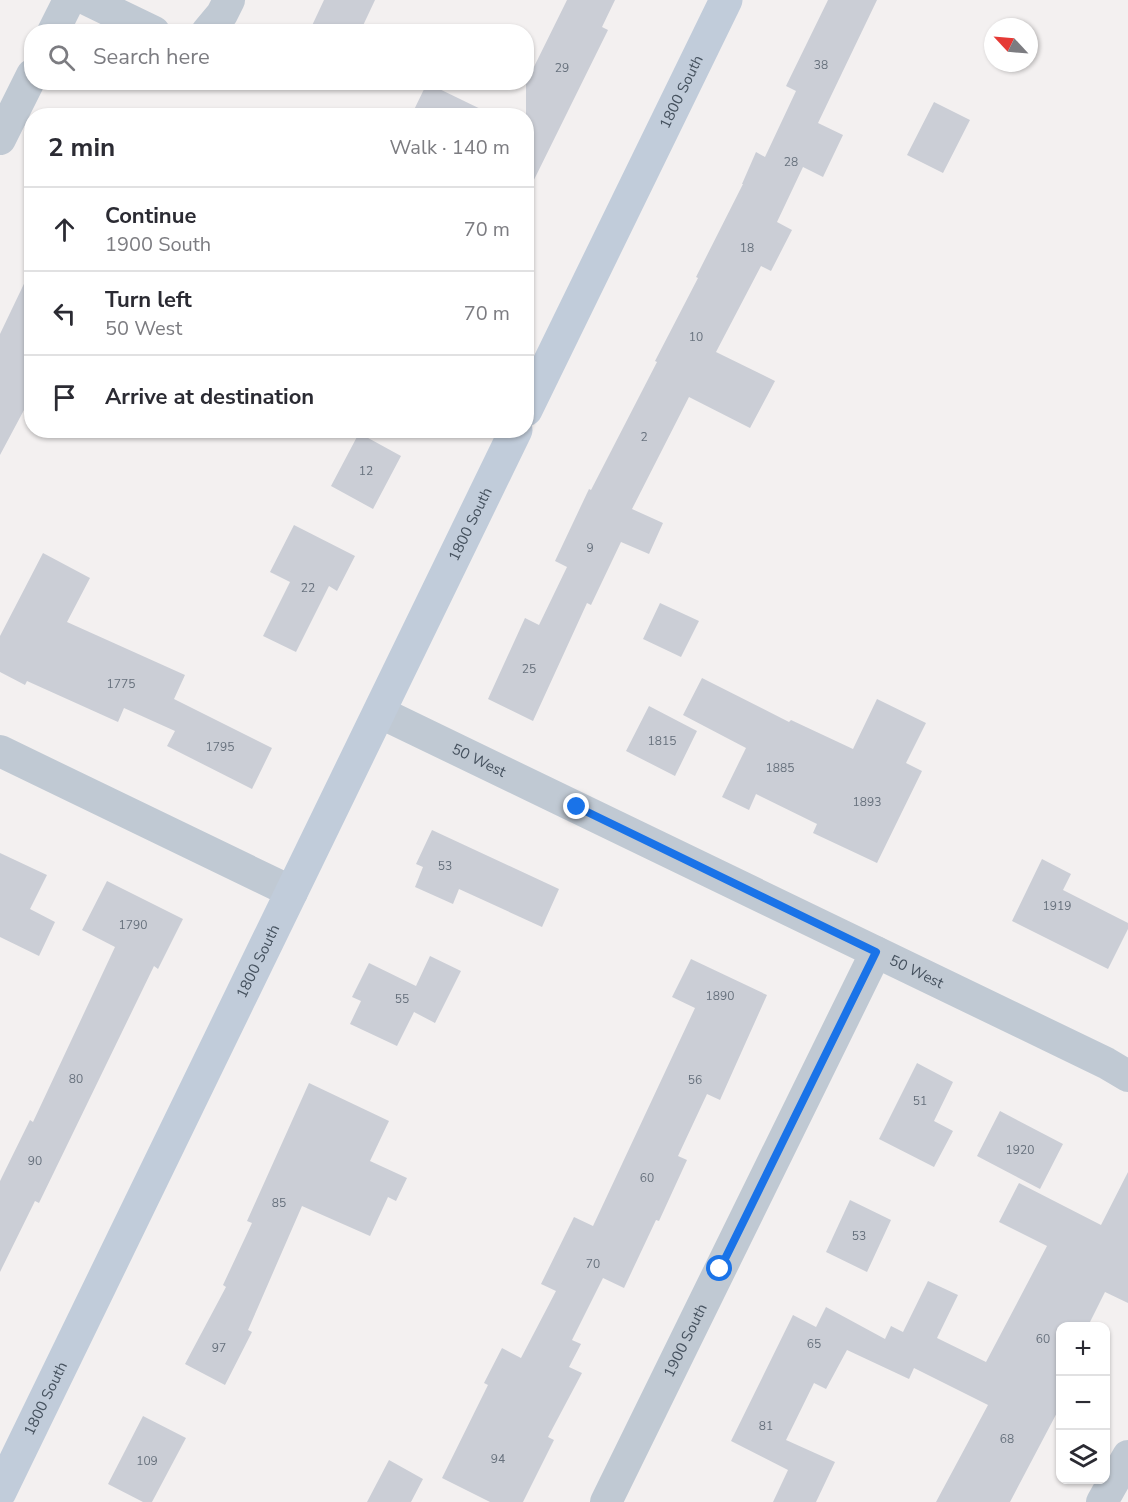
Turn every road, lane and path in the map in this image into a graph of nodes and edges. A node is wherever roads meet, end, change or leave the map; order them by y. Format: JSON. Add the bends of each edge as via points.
{"nodes":[{"id":1,"x":69,"y":0,"type":"edge"},
{"id":2,"x":88,"y":0,"type":"edge"},
{"id":3,"x":229,"y":0,"type":"edge"},
{"id":4,"x":726,"y":0,"type":"edge"},
{"id":5,"x":57,"y":24,"type":"edge"},
{"id":6,"x":138,"y":24,"type":"edge"},
{"id":7,"x":214,"y":24,"type":"edge"},
{"id":8,"x":24,"y":90,"type":"edge"},
{"id":9,"x":0,"y":139,"type":"edge"},
{"id":10,"x":534,"y":394,"type":"edge"},
{"id":11,"x":512,"y":438,"type":"edge"},
{"id":12,"x":379,"y":712,"type":"junction"},
{"id":13,"x":0,"y":751,"type":"edge"},
{"id":14,"x":292,"y":892,"type":"junction"},
{"id":15,"x":876,"y":952,"type":"junction"},
{"id":16,"x":1128,"y":1076,"type":"edge"},
{"id":17,"x":1128,"y":1456,"type":"edge"},
{"id":18,"x":0,"y":1492,"type":"edge"},
{"id":19,"x":606,"y":1502,"type":"edge"},
{"id":20,"x":1102,"y":1502,"type":"edge"}],
"edges":[{"from":1,"to":5,"type":"street"},
{"from":2,"to":6,"type":"street"},
{"from":3,"to":7,"type":"street"},
{"from":4,"to":10,"type":"street","name":"1800 South"},
{"from":8,"to":9,"type":"street"},
{"from":11,"to":12,"type":"street","name":"1800 South"},
{"from":12,"to":14,"type":"street","name":"1800 South"},
{"from":12,"to":15,"type":"street","name":"50 West"},
{"from":13,"to":14,"type":"street"},
{"from":14,"to":18,"type":"street","name":"1800 South"},
{"from":15,"to":16,"type":"street","name":"50 West"},
{"from":15,"to":19,"type":"street","name":"1900 South"},
{"from":17,"to":20,"type":"street"}]}
